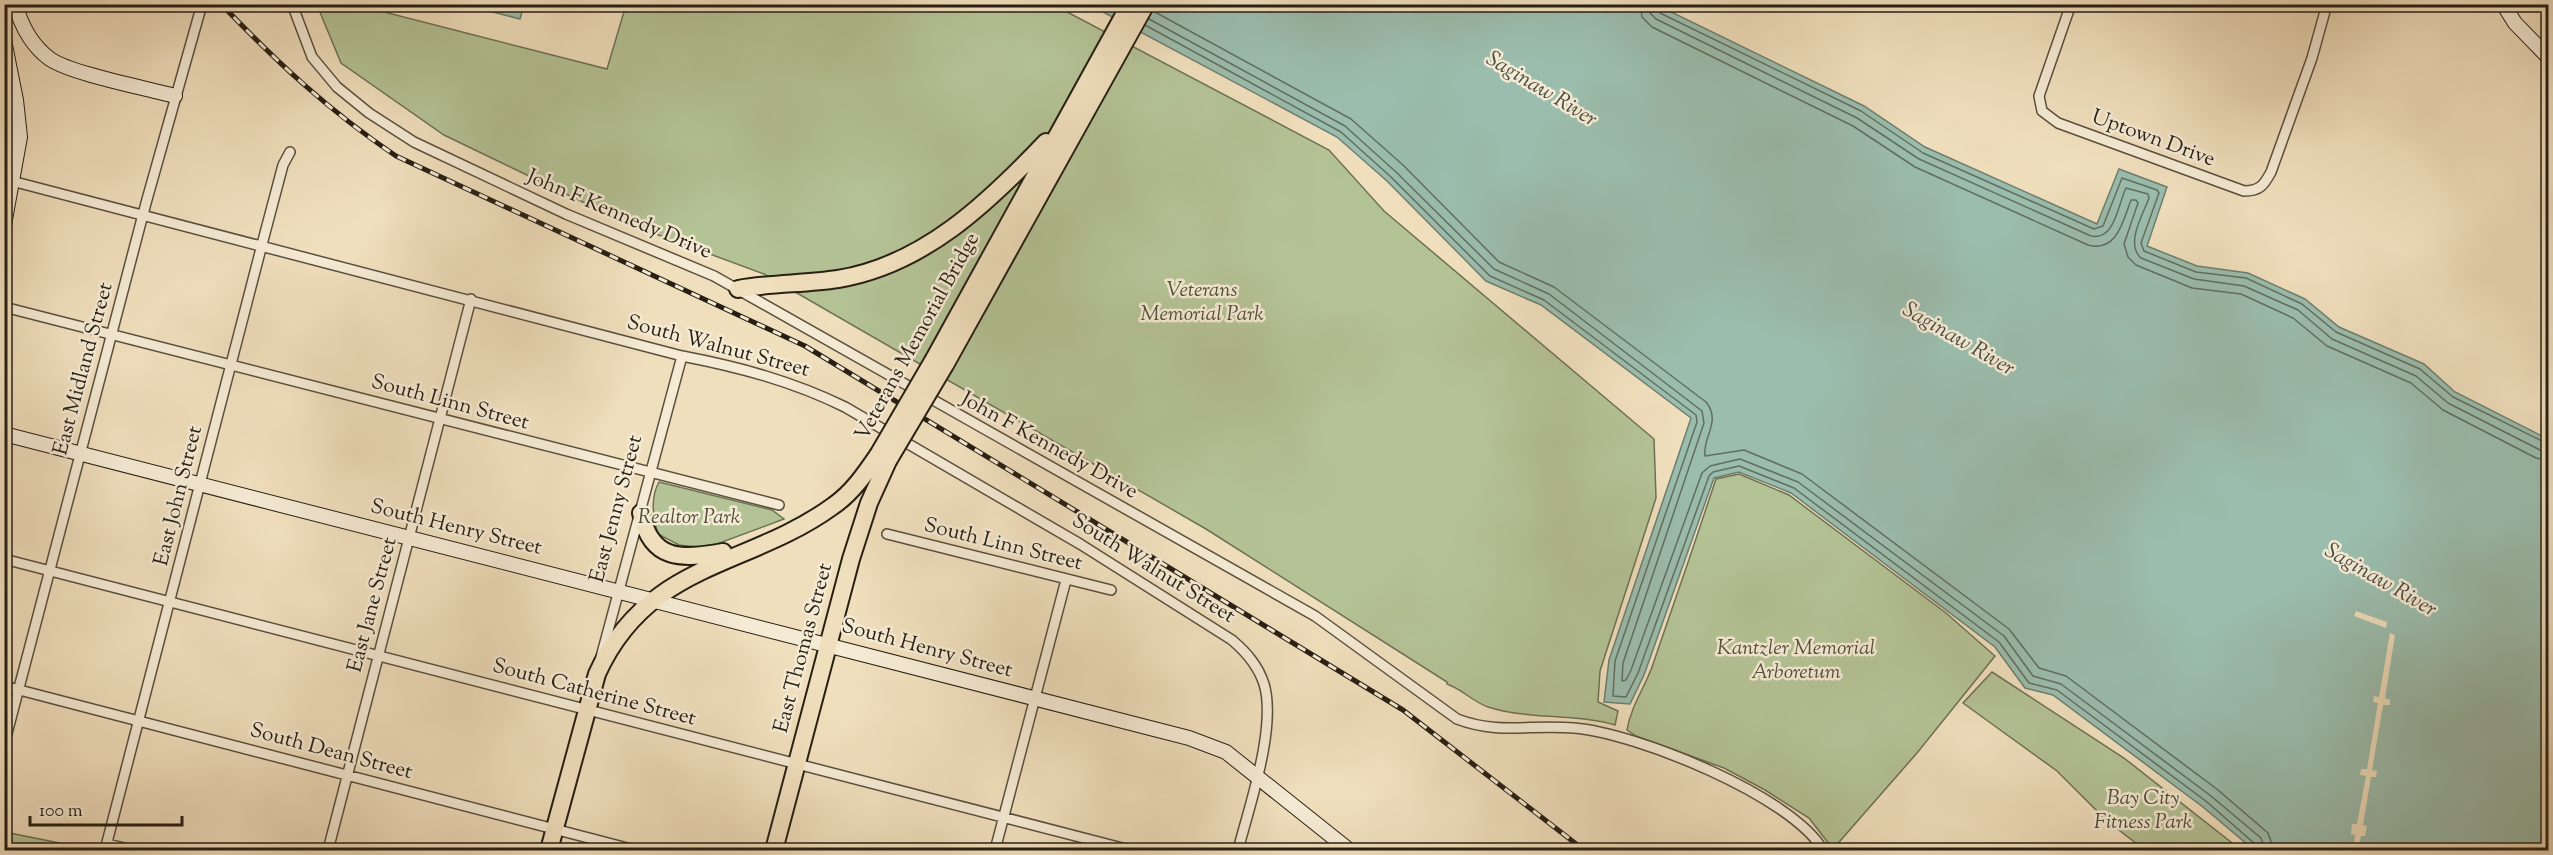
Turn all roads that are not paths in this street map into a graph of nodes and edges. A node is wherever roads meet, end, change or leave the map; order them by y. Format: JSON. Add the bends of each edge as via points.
{"nodes":[{"id":1,"x":15,"y":4,"type":"edge"},
{"id":2,"x":202,"y":4,"type":"edge"},
{"id":3,"x":292,"y":4,"type":"edge"},
{"id":4,"x":1131,"y":4,"type":"edge"},
{"id":5,"x":1146,"y":4,"type":"edge"},
{"id":6,"x":2071,"y":4,"type":"edge"},
{"id":7,"x":2327,"y":4,"type":"edge"},
{"id":8,"x":2504,"y":4,"type":"edge"},
{"id":9,"x":4,"y":40,"type":"edge"},
{"id":10,"x":2548,"y":57,"type":"edge"},
{"id":11,"x":175,"y":96,"type":"junction"},
{"id":12,"x":4,"y":97,"type":"edge"},
{"id":13,"x":1083,"y":104,"type":"junction"},
{"id":14,"x":1061,"y":126,"type":"junction"},
{"id":15,"x":290,"y":152,"type":"dead end"},
{"id":16,"x":14,"y":162,"type":"junction"},
{"id":17,"x":9,"y":180,"type":"edge"},
{"id":18,"x":143,"y":214,"type":"junction"},
{"id":19,"x":4,"y":225,"type":"edge"},
{"id":20,"x":262,"y":245,"type":"junction"},
{"id":21,"x":738,"y":289,"type":"junction"},
{"id":22,"x":471,"y":299,"type":"junction"},
{"id":23,"x":4,"y":307,"type":"edge"},
{"id":24,"x":112,"y":334,"type":"junction"},
{"id":25,"x":682,"y":356,"type":"junction"},
{"id":26,"x":939,"y":362,"type":"junction"},
{"id":27,"x":231,"y":364,"type":"junction"},
{"id":28,"x":440,"y":419,"type":"junction"},
{"id":29,"x":4,"y":434,"type":"edge"},
{"id":30,"x":80,"y":453,"type":"junction"},
{"id":31,"x":883,"y":458,"type":"junction"},
{"id":32,"x":650,"y":473,"type":"junction"},
{"id":33,"x":200,"y":483,"type":"junction"},
{"id":34,"x":779,"y":505,"type":"dead end"},
{"id":35,"x":641,"y":513,"type":"junction"},
{"id":36,"x":887,"y":534,"type":"dead end"},
{"id":37,"x":409,"y":537,"type":"junction"},
{"id":38,"x":748,"y":549,"type":"junction"},
{"id":39,"x":4,"y":559,"type":"edge"},
{"id":40,"x":48,"y":571,"type":"junction"},
{"id":41,"x":1066,"y":580,"type":"junction"},
{"id":42,"x":1111,"y":590,"type":"dead end"},
{"id":43,"x":618,"y":591,"type":"junction"},
{"id":44,"x":654,"y":600,"type":"junction"},
{"id":45,"x":171,"y":602,"type":"junction"},
{"id":46,"x":828,"y":645,"type":"junction"},
{"id":47,"x":378,"y":656,"type":"junction"},
{"id":48,"x":597,"y":674,"type":"junction"},
{"id":49,"x":4,"y":686,"type":"edge"},
{"id":50,"x":18,"y":690,"type":"junction"},
{"id":51,"x":1035,"y":699,"type":"junction"},
{"id":52,"x":585,"y":710,"type":"junction"},
{"id":53,"x":140,"y":721,"type":"junction"},
{"id":54,"x":4,"y":745,"type":"edge"},
{"id":55,"x":796,"y":765,"type":"junction"},
{"id":56,"x":348,"y":775,"type":"junction"},
{"id":57,"x":1257,"y":778,"type":"junction"},
{"id":58,"x":1004,"y":818,"type":"junction"},
{"id":59,"x":555,"y":829,"type":"junction"},
{"id":60,"x":106,"y":847,"type":"edge"},
{"id":61,"x":133,"y":850,"type":"edge"},
{"id":62,"x":328,"y":850,"type":"edge"},
{"id":63,"x":549,"y":850,"type":"edge"},
{"id":64,"x":635,"y":850,"type":"edge"},
{"id":65,"x":774,"y":850,"type":"edge"},
{"id":66,"x":995,"y":850,"type":"edge"},
{"id":67,"x":1130,"y":850,"type":"edge"},
{"id":68,"x":1238,"y":850,"type":"edge"},
{"id":69,"x":1348,"y":850,"type":"edge"},
{"id":70,"x":1823,"y":850,"type":"edge"}],
"edges":[{"from":1,"to":11,"type":"street","via":[[28,35],[51,60]]},
{"from":2,"to":11,"type":"street","name":"East Midland Street"},
{"from":3,"to":21,"type":"street","name":"John F Kennedy Drive","via":[[312,57],[337,87],[369,113],[456,163]]},
{"from":4,"to":13,"type":"highway","name":"Veterans Memorial Bridge"},
{"from":5,"to":13,"type":"highway","name":"Veterans Memorial Bridge"},
{"from":6,"to":7,"type":"street","name":"Uptown Drive","via":[[2039,96],[2042,111],[2058,123],[2244,191],[2256,191],[2271,172]]},
{"from":8,"to":10,"type":"street","via":[[2515,23]]},
{"from":9,"to":16,"type":"street","via":[[20,137]]},
{"from":11,"to":18,"type":"street","name":"East Midland Street"},
{"from":12,"to":16,"type":"street"},
{"from":13,"to":14,"type":"highway","name":"Veterans Memorial Bridge"},
{"from":13,"to":26,"type":"highway","name":"Veterans Memorial Bridge"},
{"from":14,"to":21,"type":"highway","via":[[999,190],[925,247],[865,273]]},
{"from":14,"to":26,"type":"highway","name":"Veterans Memorial Bridge"},
{"from":15,"to":20,"type":"street","name":"East John Street"},
{"from":16,"to":17,"type":"street"},
{"from":17,"to":18,"type":"street","name":"South Walnut Street"},
{"from":17,"to":19,"type":"street"},
{"from":18,"to":20,"type":"street","name":"South Walnut Street"},
{"from":18,"to":24,"type":"street","name":"East Midland Street"},
{"from":20,"to":22,"type":"street","name":"South Walnut Street"},
{"from":20,"to":27,"type":"street","name":"East John Street"},
{"from":21,"to":70,"type":"street","name":"John F Kennedy Drive","via":[[1315,616],[1457,719],[1480,728],[1589,730],[1675,757],[1779,807],[1818,840]]},
{"from":22,"to":25,"type":"street","name":"South Walnut Street"},
{"from":22,"to":28,"type":"street","name":"East Jane Street"},
{"from":23,"to":24,"type":"street","name":"South Linn Street"},
{"from":24,"to":27,"type":"street","name":"South Linn Street"},
{"from":24,"to":30,"type":"street","name":"East Midland Street"},
{"from":25,"to":32,"type":"street","name":"East Jenny Street"},
{"from":25,"to":57,"type":"street","name":"South Walnut Street","via":[[749,369],[812,391],[1080,544],[1232,640],[1258,669],[1267,699],[1267,726]]},
{"from":26,"to":31,"type":"highway","name":"Veterans Memorial Bridge","bridge":true},
{"from":27,"to":28,"type":"street","name":"South Linn Street"},
{"from":27,"to":33,"type":"street","name":"East John Street"},
{"from":28,"to":32,"type":"street","name":"South Linn Street"},
{"from":28,"to":37,"type":"street","name":"East Jane Street"},
{"from":29,"to":30,"type":"street","name":"South Henry Street"},
{"from":30,"to":33,"type":"street","name":"South Henry Street"},
{"from":30,"to":40,"type":"street","name":"East Midland Street"},
{"from":31,"to":38,"type":"highway","name":"Veterans Memorial Bridge","via":[[834,506],[799,527]]},
{"from":31,"to":46,"type":"highway","name":"East Thomas Street"},
{"from":32,"to":34,"type":"street","name":"South Linn Street"},
{"from":32,"to":35,"type":"street","name":"East Jenny Street"},
{"from":33,"to":37,"type":"street","name":"South Henry Street"},
{"from":33,"to":45,"type":"street","name":"East John Street"},
{"from":35,"to":38,"type":"highway","via":[[652,541],[672,555]]},
{"from":35,"to":43,"type":"street","name":"East Jenny Street"},
{"from":36,"to":41,"type":"street","name":"South Linn Street"},
{"from":37,"to":43,"type":"street","name":"South Henry Street"},
{"from":37,"to":47,"type":"street","name":"East Jane Street"},
{"from":38,"to":44,"type":"highway","name":"Veterans Memorial Bridge","via":[[681,580]]},
{"from":39,"to":40,"type":"street","name":"South Catherine Street"},
{"from":40,"to":45,"type":"street","name":"South Catherine Street"},
{"from":40,"to":50,"type":"street","name":"East Midland Street"},
{"from":41,"to":42,"type":"street","name":"South Linn Street"},
{"from":41,"to":51,"type":"street"},
{"from":43,"to":44,"type":"street","name":"South Henry Street"},
{"from":43,"to":48,"type":"street","name":"East Jenny Street"},
{"from":44,"to":46,"type":"street","name":"South Henry Street"},
{"from":44,"to":48,"type":"highway","name":"East Jenny Street","via":[[605,656]]},
{"from":45,"to":47,"type":"street","name":"South Catherine Street"},
{"from":45,"to":53,"type":"street","name":"East John Street"},
{"from":46,"to":51,"type":"street","name":"South Henry Street"},
{"from":46,"to":55,"type":"highway","name":"East Thomas Street"},
{"from":47,"to":52,"type":"street","name":"South Catherine Street"},
{"from":47,"to":56,"type":"street","name":"East Jane Street"},
{"from":48,"to":52,"type":"highway","name":"East Jenny Street"},
{"from":49,"to":50,"type":"street","name":"South Dean Street"},
{"from":50,"to":53,"type":"street","name":"South Dean Street"},
{"from":50,"to":54,"type":"street","name":"East Midland Street"},
{"from":51,"to":57,"type":"street","name":"South Henry Street","via":[[1209,744],[1227,752]]},
{"from":51,"to":58,"type":"street"},
{"from":52,"to":55,"type":"street","name":"South Catherine Street"},
{"from":52,"to":59,"type":"highway","name":"East Jenny Street"},
{"from":53,"to":56,"type":"street","name":"South Dean Street"},
{"from":53,"to":60,"type":"street","name":"East John Street"},
{"from":55,"to":58,"type":"street","name":"South Catherine Street"},
{"from":55,"to":65,"type":"highway","name":"East Thomas Street"},
{"from":56,"to":59,"type":"street","name":"South Dean Street"},
{"from":56,"to":62,"type":"street","name":"East Jane Street"},
{"from":57,"to":68,"type":"street","name":"South Walnut Street"},
{"from":57,"to":69,"type":"street","name":"South Henry Street"},
{"from":58,"to":66,"type":"street"},
{"from":58,"to":67,"type":"street","name":"South Catherine Street"},
{"from":59,"to":63,"type":"highway","name":"East Jenny Street"},
{"from":59,"to":64,"type":"street","name":"South Dean Street"},
{"from":60,"to":61,"type":"street"}]}
